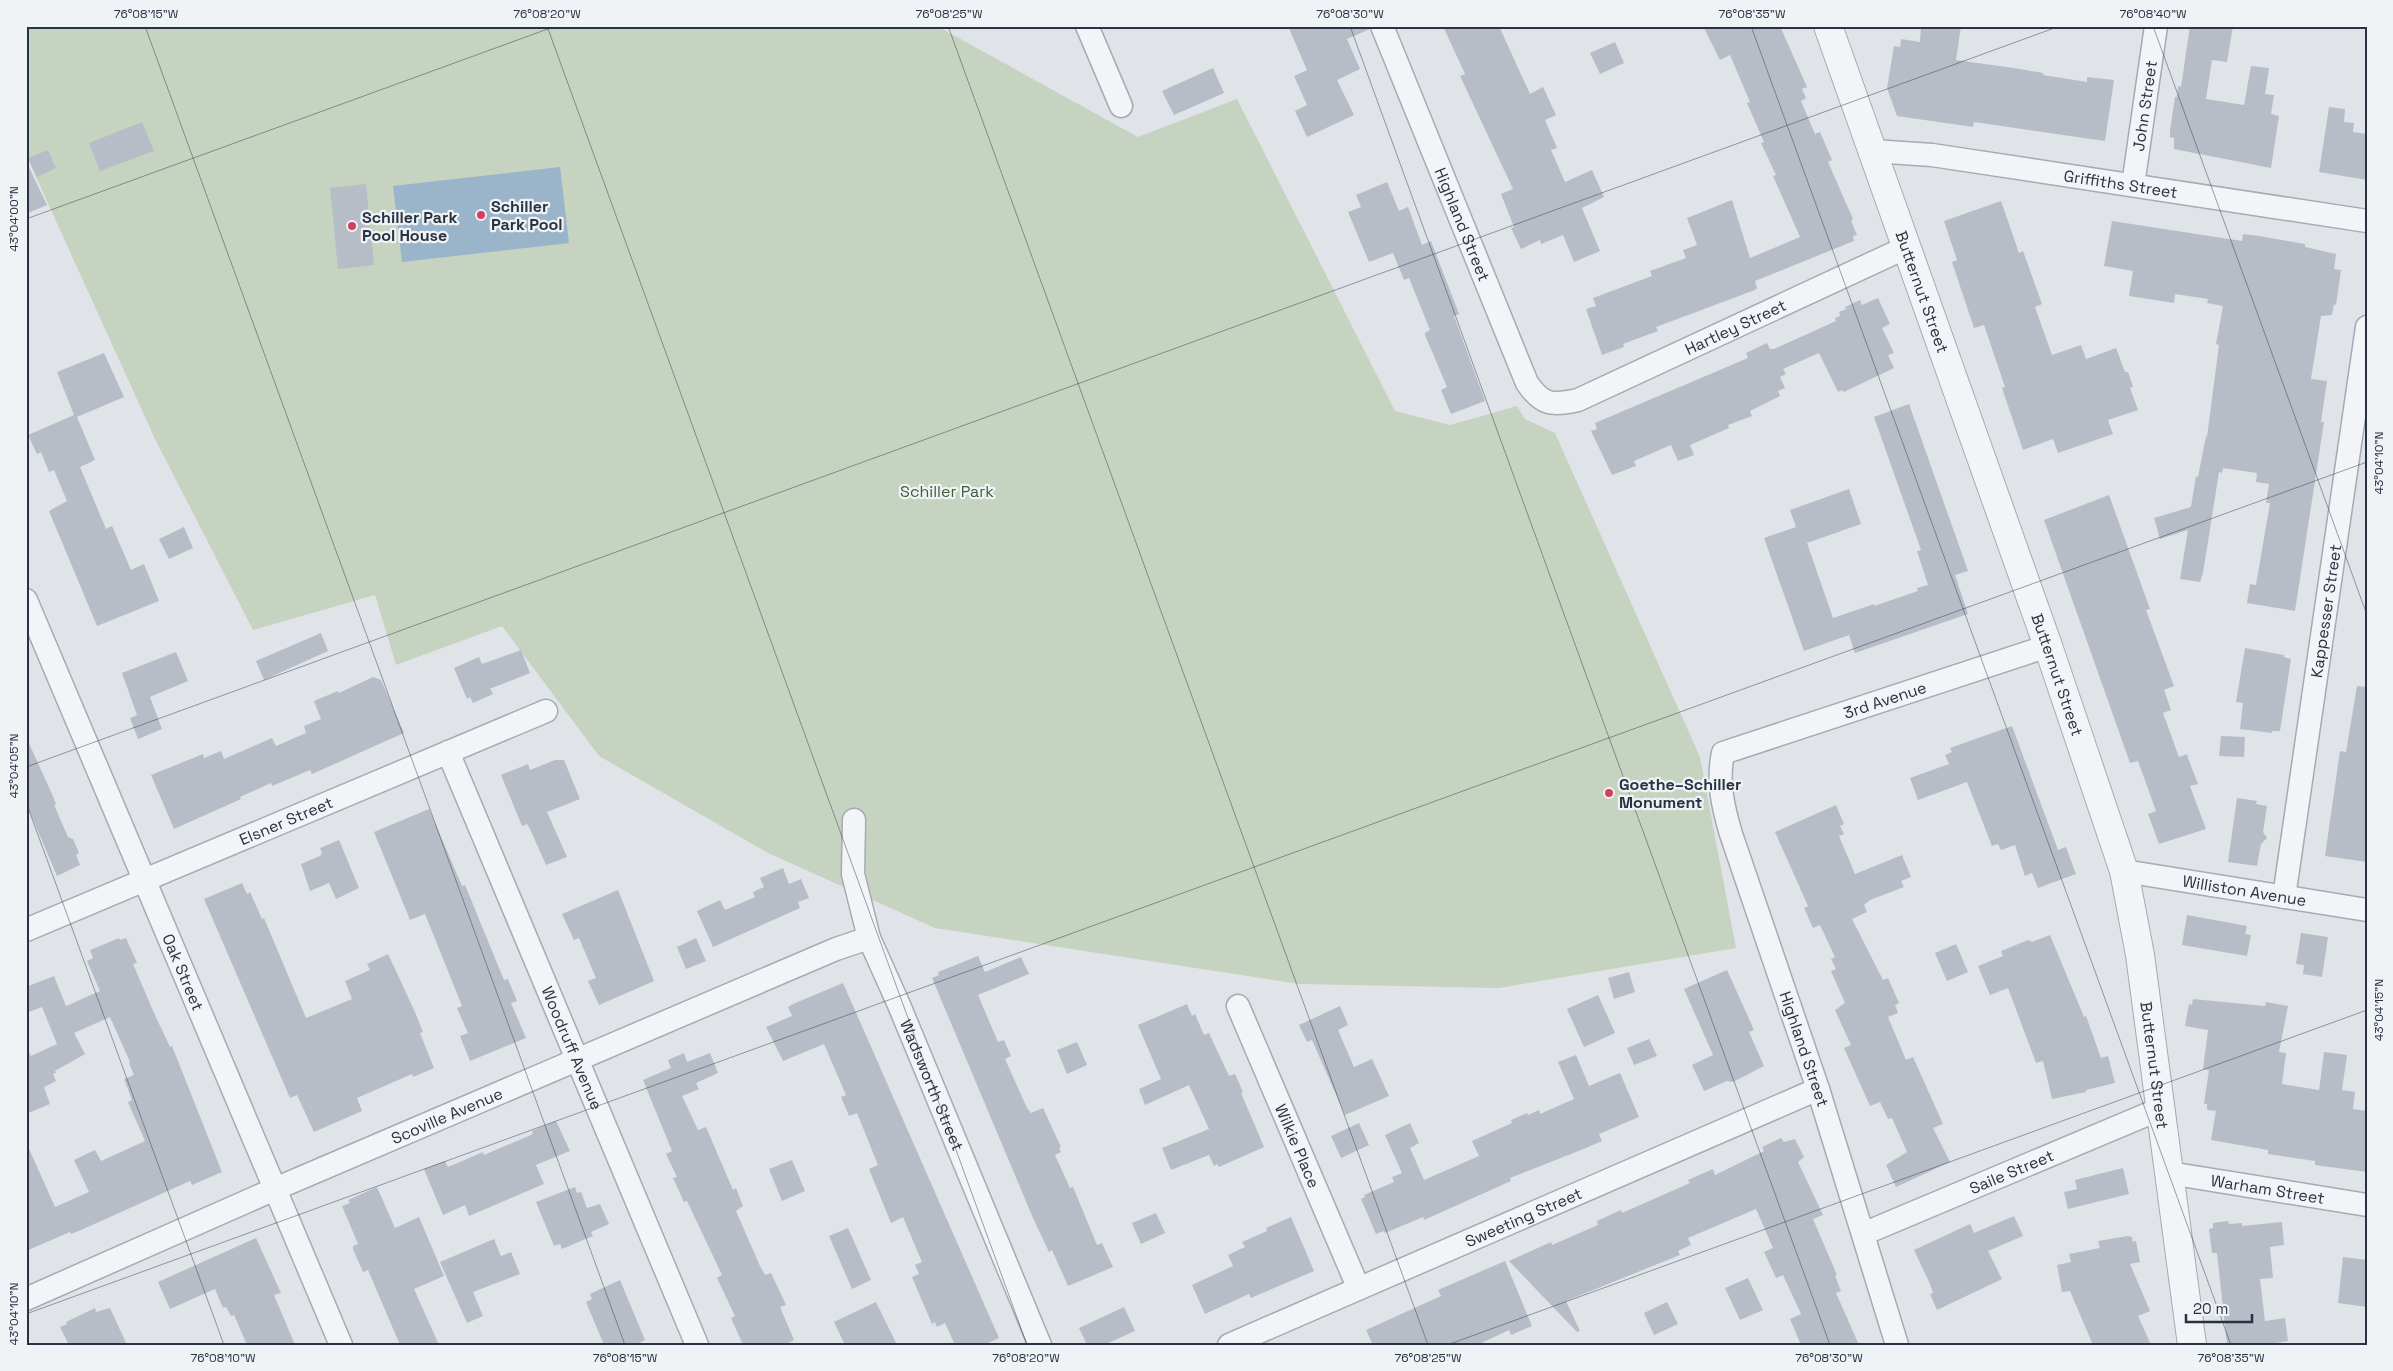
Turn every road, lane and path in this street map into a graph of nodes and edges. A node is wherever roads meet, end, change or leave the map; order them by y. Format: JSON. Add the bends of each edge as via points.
{"nodes":[{"id":1,"x":1087,"y":26,"type":"edge"},
{"id":2,"x":1382,"y":26,"type":"edge"},
{"id":3,"x":1828,"y":26,"type":"edge"},
{"id":4,"x":2156,"y":26,"type":"edge"},
{"id":5,"x":1121,"y":106,"type":"dead end"},
{"id":6,"x":1873,"y":151,"type":"junction"},
{"id":7,"x":2133,"y":185,"type":"junction"},
{"id":8,"x":2367,"y":220,"type":"edge"},
{"id":9,"x":1907,"y":247,"type":"junction"},
{"id":10,"x":2367,"y":327,"type":"edge"},
{"id":11,"x":1561,"y":404,"type":"joint"},
{"id":12,"x":26,"y":600,"type":"edge"},
{"id":13,"x":2048,"y":646,"type":"junction"},
{"id":14,"x":546,"y":711,"type":"dead end"},
{"id":15,"x":448,"y":752,"type":"junction"},
{"id":16,"x":1723,"y":754,"type":"joint"},
{"id":17,"x":854,"y":820,"type":"dead end"},
{"id":18,"x":2124,"y":871,"type":"junction"},
{"id":19,"x":144,"y":880,"type":"junction"},
{"id":20,"x":2284,"y":897,"type":"junction"},
{"id":21,"x":2367,"y":910,"type":"edge"},
{"id":22,"x":26,"y":930,"type":"edge"},
{"id":23,"x":869,"y":938,"type":"junction"},
{"id":24,"x":1238,"y":1006,"type":"dead end"},
{"id":25,"x":576,"y":1061,"type":"junction"},
{"id":26,"x":1818,"y":1089,"type":"junction"},
{"id":27,"x":2160,"y":1109,"type":"junction"},
{"id":28,"x":2168,"y":1172,"type":"junction"},
{"id":29,"x":275,"y":1189,"type":"junction"},
{"id":30,"x":2367,"y":1205,"type":"edge"},
{"id":31,"x":1863,"y":1234,"type":"junction"},
{"id":32,"x":1358,"y":1287,"type":"junction"},
{"id":33,"x":26,"y":1299,"type":"edge"},
{"id":34,"x":341,"y":1345,"type":"edge"},
{"id":35,"x":697,"y":1345,"type":"edge"},
{"id":36,"x":1040,"y":1345,"type":"edge"},
{"id":37,"x":1229,"y":1345,"type":"edge"},
{"id":38,"x":1897,"y":1345,"type":"edge"},
{"id":39,"x":2192,"y":1345,"type":"edge"}],
"edges":[{"from":1,"to":5,"type":"street"},
{"from":2,"to":11,"type":"street","name":"Highland Street","via":[[1527,383],[1536,397]]},
{"from":3,"to":6,"type":"street","name":"Butternut Street"},
{"from":4,"to":7,"type":"street","name":"John Street"},
{"from":6,"to":7,"type":"street","name":"Griffiths Street","via":[[1932,155]]},
{"from":6,"to":9,"type":"street","name":"Butternut Street"},
{"from":7,"to":8,"type":"street","name":"Griffiths Street"},
{"from":9,"to":11,"type":"street","name":"Hartley Street","via":[[1578,400]]},
{"from":9,"to":13,"type":"street","name":"Butternut Street"},
{"from":10,"to":20,"type":"street","name":"Kappesser Street"},
{"from":12,"to":19,"type":"street","name":"Oak Street"},
{"from":13,"to":16,"type":"street","name":"3rd Avenue"},
{"from":13,"to":18,"type":"street","name":"Butternut Street"},
{"from":14,"to":15,"type":"street","name":"Elsner Street"},
{"from":15,"to":19,"type":"street","name":"Elsner Street"},
{"from":15,"to":25,"type":"street","name":"Woodruff Avenue"},
{"from":16,"to":26,"type":"street","name":"Highland Street","via":[[1719,772],[1723,806]]},
{"from":17,"to":23,"type":"street","name":"Wadsworth Street","via":[[853,874]]},
{"from":18,"to":20,"type":"street","name":"Williston Avenue"},
{"from":18,"to":27,"type":"street","name":"Butternut Street","via":[[2140,955]]},
{"from":19,"to":22,"type":"street","name":"Elsner Street"},
{"from":19,"to":29,"type":"street","name":"Oak Street"},
{"from":20,"to":21,"type":"street","name":"Williston Avenue"},
{"from":23,"to":25,"type":"street","name":"Scoville Avenue","via":[[836,949]]},
{"from":23,"to":36,"type":"street","name":"Wadsworth Street"},
{"from":24,"to":32,"type":"street","name":"Wilkie Place"},
{"from":25,"to":29,"type":"street","name":"Scoville Avenue"},
{"from":25,"to":35,"type":"street","name":"Woodruff Avenue"},
{"from":26,"to":31,"type":"street","name":"Highland Street"},
{"from":26,"to":32,"type":"street","name":"Sweeting Street"},
{"from":27,"to":28,"type":"street","name":"Butternut Street"},
{"from":27,"to":31,"type":"street","name":"Saile Street"},
{"from":28,"to":30,"type":"street","name":"Warham Street"},
{"from":28,"to":39,"type":"street","name":"Butternut Street"},
{"from":29,"to":33,"type":"street","name":"Scoville Avenue"},
{"from":29,"to":34,"type":"street","name":"Oak Street"},
{"from":31,"to":38,"type":"street","name":"Highland Street"},
{"from":32,"to":37,"type":"street","name":"Sweeting Street"}]}
